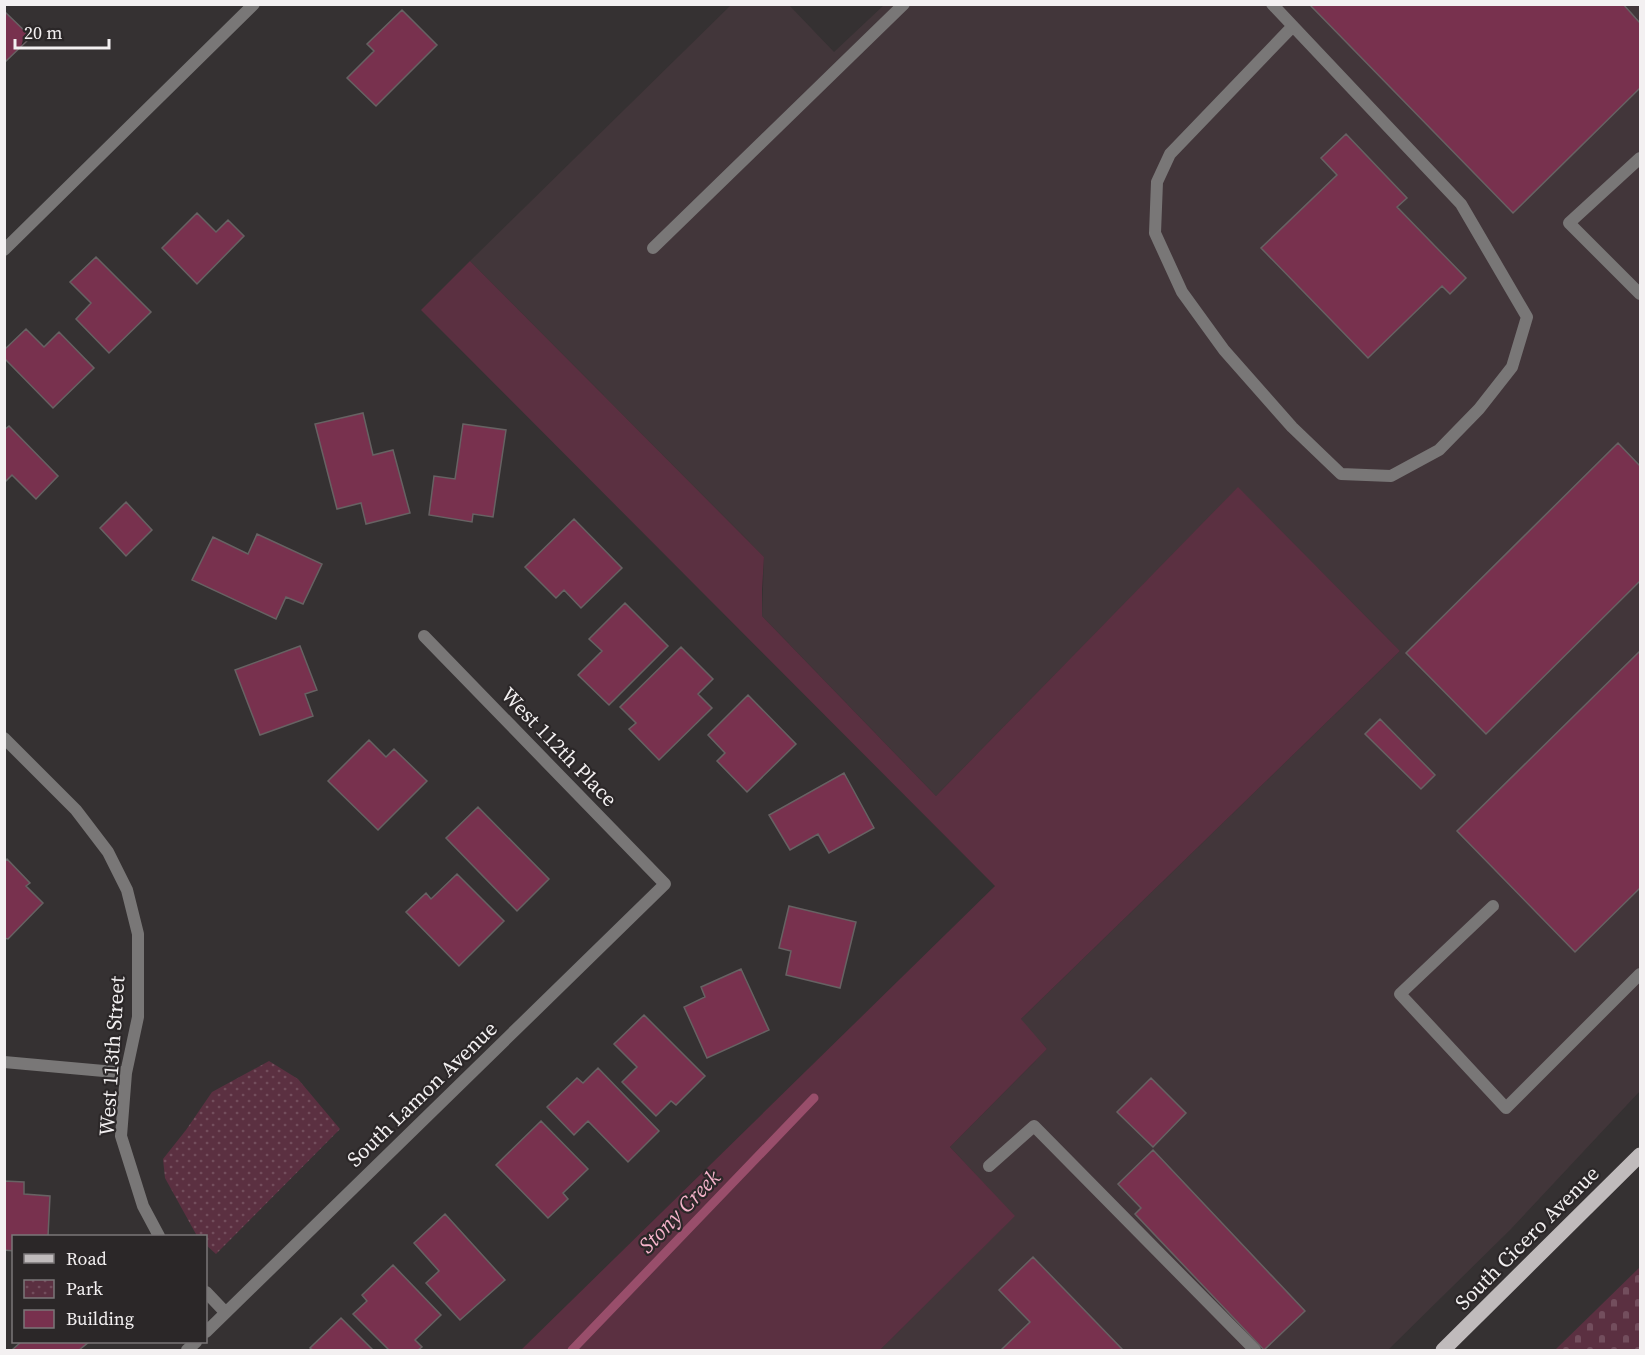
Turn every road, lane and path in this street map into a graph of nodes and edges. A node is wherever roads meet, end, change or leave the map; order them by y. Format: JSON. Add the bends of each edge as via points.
{"nodes":[{"id":1,"x":254,"y":4,"type":"edge"},
{"id":2,"x":904,"y":4,"type":"edge"},
{"id":3,"x":1272,"y":4,"type":"edge"},
{"id":4,"x":1293,"y":26,"type":"junction"},
{"id":5,"x":1641,"y":158,"type":"edge"},
{"id":6,"x":653,"y":248,"type":"dead end"},
{"id":7,"x":4,"y":250,"type":"edge"},
{"id":8,"x":1641,"y":294,"type":"edge"},
{"id":9,"x":424,"y":636,"type":"dead end"},
{"id":10,"x":4,"y":738,"type":"edge"},
{"id":11,"x":665,"y":884,"type":"joint"},
{"id":12,"x":1493,"y":906,"type":"dead end"},
{"id":13,"x":1640,"y":976,"type":"edge"},
{"id":14,"x":4,"y":1062,"type":"edge"},
{"id":15,"x":126,"y":1072,"type":"junction"},
{"id":16,"x":1641,"y":1155,"type":"edge"},
{"id":17,"x":989,"y":1166,"type":"dead end"},
{"id":18,"x":158,"y":1235,"type":"edge"},
{"id":19,"x":207,"y":1293,"type":"edge"},
{"id":20,"x":225,"y":1312,"type":"junction"},
{"id":21,"x":207,"y":1331,"type":"edge"},
{"id":22,"x":1255,"y":1350,"type":"edge"},
{"id":23,"x":1443,"y":1350,"type":"edge"}],
"edges":[{"from":1,"to":7,"type":"street"},
{"from":2,"to":6,"type":"street"},
{"from":3,"to":4,"type":"street"},
{"from":4,"to":4,"type":"street","via":[[1461,204],[1527,317],[1512,367],[1479,409],[1439,450],[1391,476],[1341,474],[1292,427],[1224,350],[1182,292],[1155,233],[1157,182],[1170,154]]},
{"from":5,"to":8,"type":"street","via":[[1569,223]]},
{"from":9,"to":11,"type":"street","name":"West 112th Place"},
{"from":10,"to":15,"type":"street","name":"West 113th Street","via":[[76,810],[108,852],[127,890],[138,934],[138,1017]]},
{"from":11,"to":20,"type":"street","name":"South Lamon Avenue"},
{"from":12,"to":13,"type":"street","via":[[1400,994],[1506,1108]]},
{"from":14,"to":15,"type":"street"},
{"from":15,"to":18,"type":"street","name":"West 113th Street","via":[[121,1136],[143,1206]]},
{"from":16,"to":23,"type":"main road","name":"South Cicero Avenue"},
{"from":17,"to":22,"type":"street","via":[[1034,1126]]},
{"from":19,"to":20,"type":"street"},
{"from":20,"to":21,"type":"street","name":"South Lamon Avenue"}]}
